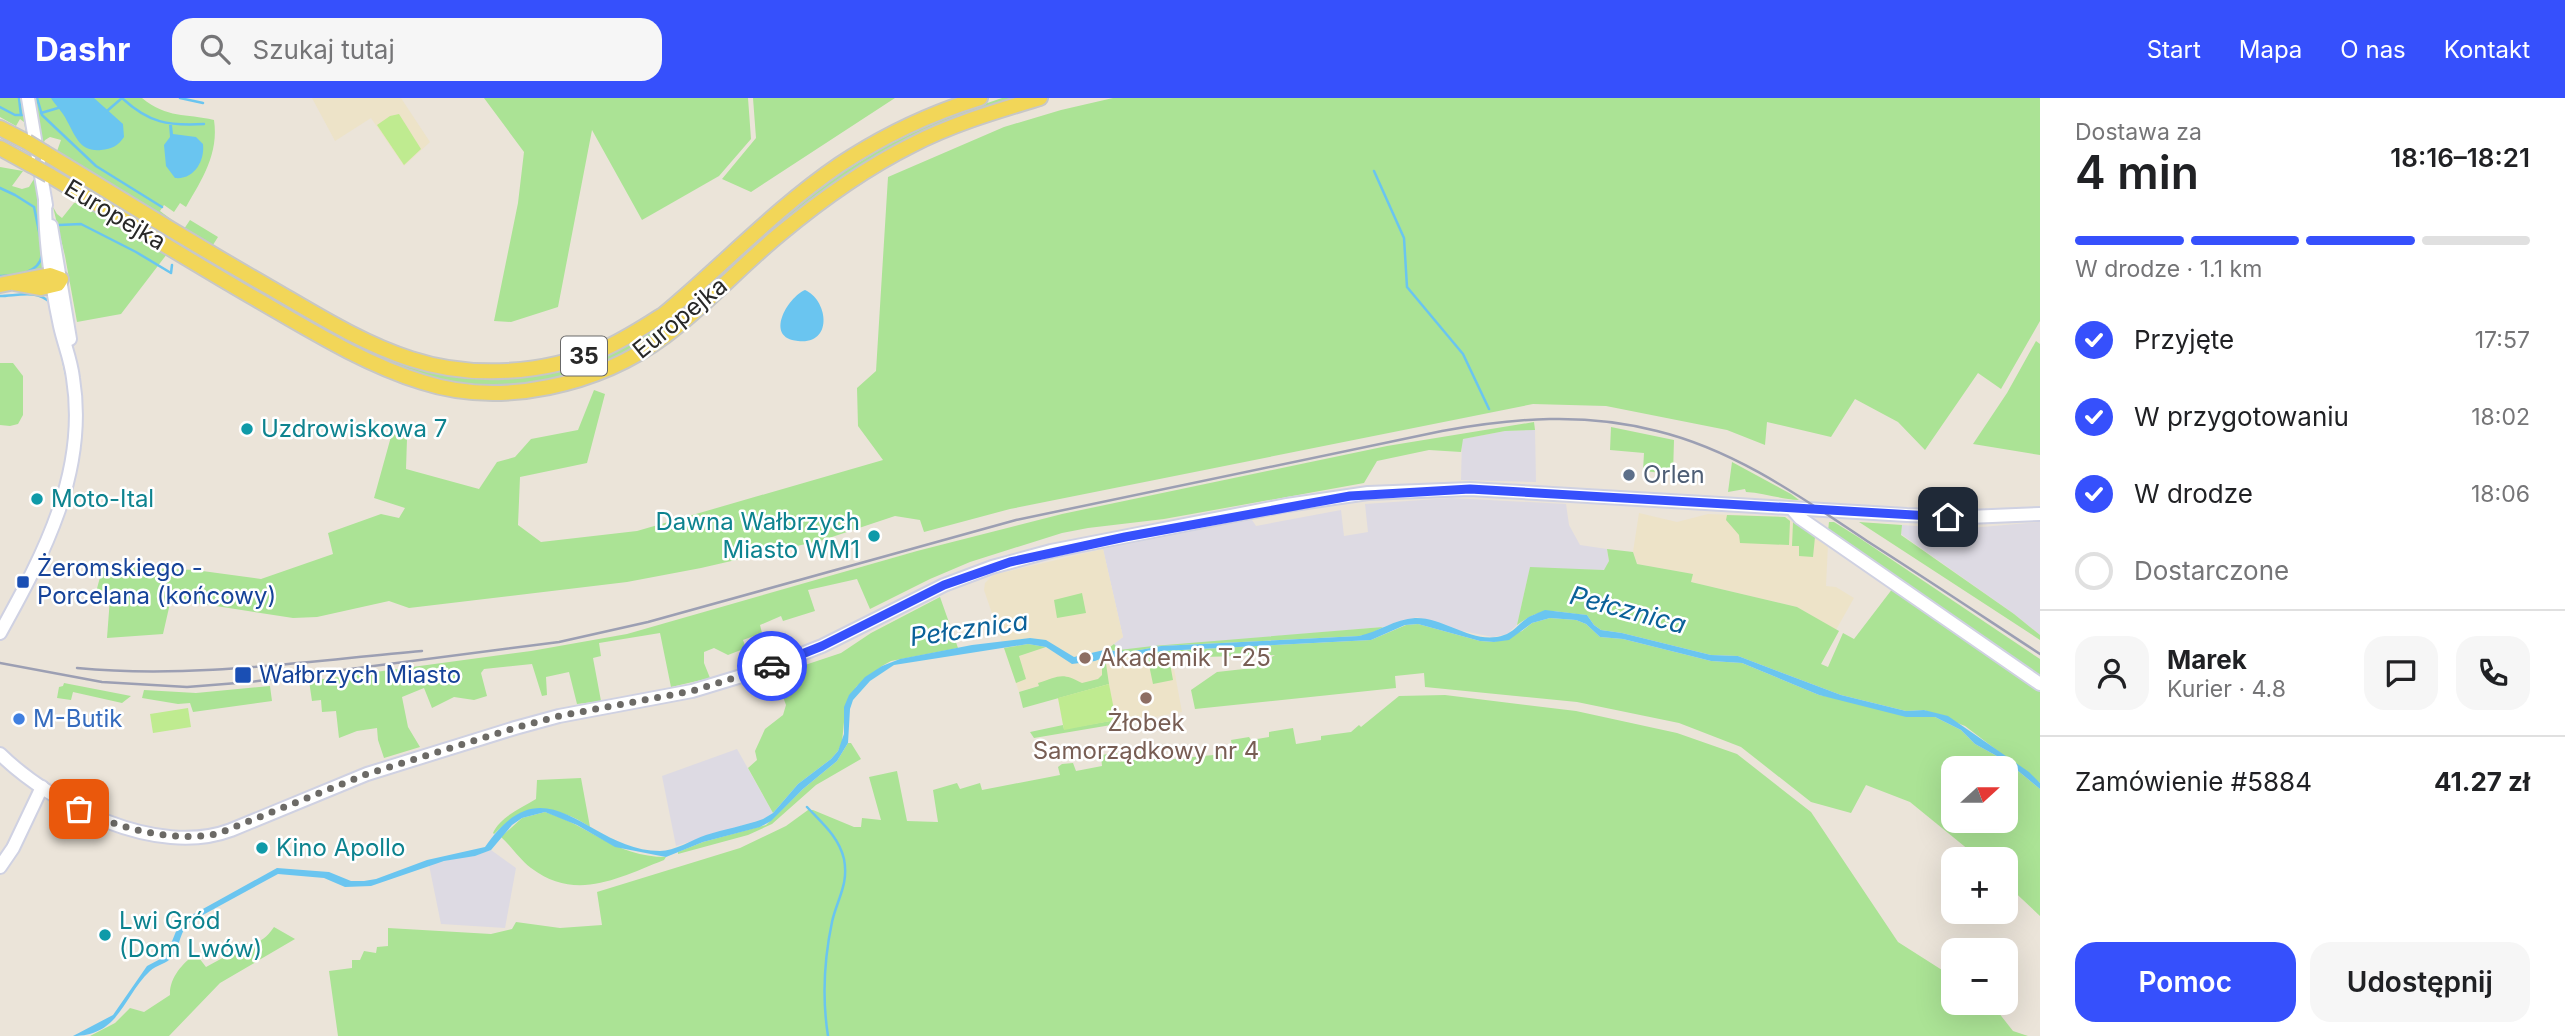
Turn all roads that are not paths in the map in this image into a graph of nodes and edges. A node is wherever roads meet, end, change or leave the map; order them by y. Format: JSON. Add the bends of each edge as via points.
{"nodes":[{"id":1,"x":28,"y":98,"type":"edge"},
{"id":2,"x":979,"y":98,"type":"edge"},
{"id":3,"x":1040,"y":98,"type":"edge"},
{"id":4,"x":0,"y":128,"type":"edge"},
{"id":5,"x":0,"y":148,"type":"edge"},
{"id":6,"x":0,"y":162,"type":"edge"},
{"id":7,"x":31,"y":165,"type":"junction"},
{"id":8,"x":55,"y":280,"type":"junction"},
{"id":9,"x":7,"y":284,"type":"edge"},
{"id":10,"x":1792,"y":509,"type":"junction"},
{"id":11,"x":1814,"y":510,"type":"junction"},
{"id":12,"x":2040,"y":513,"type":"edge"},
{"id":13,"x":1822,"y":533,"type":"junction"},
{"id":14,"x":0,"y":634,"type":"edge"},
{"id":15,"x":2040,"y":684,"type":"edge"},
{"id":16,"x":0,"y":754,"type":"edge"},
{"id":17,"x":41,"y":787,"type":"junction"},
{"id":18,"x":0,"y":867,"type":"edge"}],
"edges":[{"from":1,"to":8,"type":"main road","via":[[45,200],[45,237]]},
{"from":2,"to":4,"type":"main road","name":"Europejka","number":"35","bridge":true,"via":[[913,125],[838,166],[663,315],[632,334],[583,357],[508,370],[435,366],[377,346],[221,260]]},
{"from":3,"to":7,"type":"main road","name":"Europejka","number":"35","bridge":true,"via":[[957,125],[870,167],[778,236],[665,335],[596,374],[529,391],[455,390],[395,373],[309,330]]},
{"from":5,"to":7,"type":"main road","name":"Europejka","number":"35"},
{"from":6,"to":7,"type":"main road"},
{"from":8,"to":9,"type":"main road"},
{"from":8,"to":14,"type":"main road","via":[[75,400],[75,445],[60,512]]},
{"from":10,"to":11,"type":"main road"},
{"from":10,"to":13,"type":"main road"},
{"from":10,"to":17,"type":"main road","via":[[1470,489],[1368,494],[1287,505],[1051,551],[992,567],[933,590],[800,656],[749,674],[692,691],[515,728],[367,774],[217,834],[179,837],[144,832],[94,816]]},
{"from":11,"to":12,"type":"main road","via":[[1968,517]]},
{"from":11,"to":13,"type":"main road"},
{"from":13,"to":15,"type":"main road"},
{"from":16,"to":17,"type":"main road"},
{"from":17,"to":18,"type":"main road"}]}
